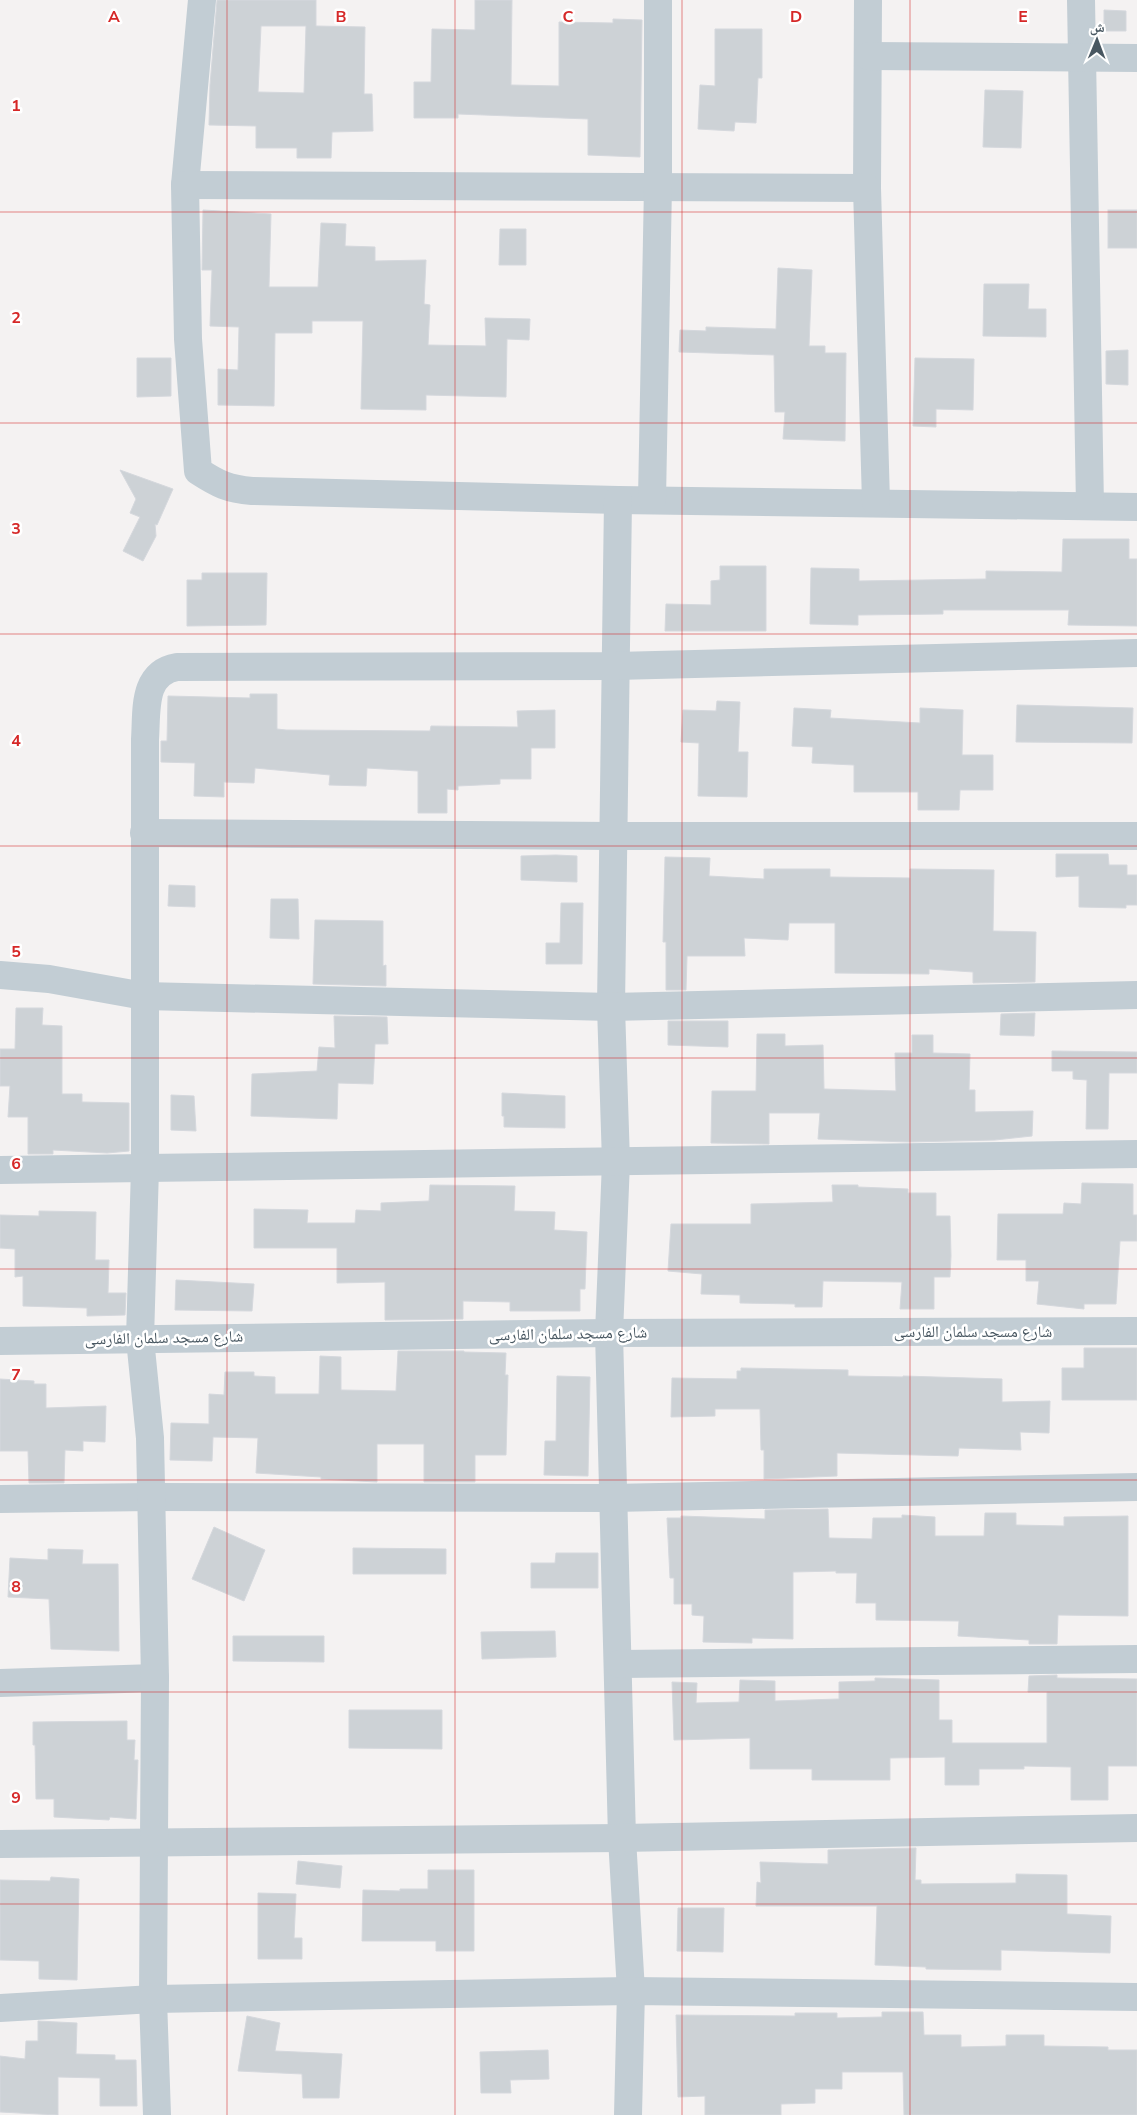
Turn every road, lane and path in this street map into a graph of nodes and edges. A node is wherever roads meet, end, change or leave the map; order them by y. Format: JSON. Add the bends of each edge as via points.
{"nodes":[{"id":1,"x":202,"y":0,"type":"edge"},
{"id":2,"x":658,"y":0,"type":"edge"},
{"id":3,"x":868,"y":0,"type":"edge"},
{"id":4,"x":1082,"y":0,"type":"edge"},
{"id":5,"x":868,"y":56,"type":"junction"},
{"id":6,"x":1137,"y":58,"type":"edge"},
{"id":7,"x":1081,"y":59,"type":"junction"},
{"id":8,"x":185,"y":185,"type":"junction"},
{"id":9,"x":658,"y":186,"type":"junction"},
{"id":10,"x":867,"y":188,"type":"junction"},
{"id":11,"x":618,"y":500,"type":"junction"},
{"id":12,"x":652,"y":500,"type":"junction"},
{"id":13,"x":876,"y":502,"type":"junction"},
{"id":14,"x":1090,"y":506,"type":"junction"},
{"id":15,"x":1137,"y":507,"type":"edge"},
{"id":16,"x":1137,"y":653,"type":"edge"},
{"id":17,"x":616,"y":666,"type":"junction"},
{"id":18,"x":144,"y":833,"type":"junction"},
{"id":19,"x":612,"y":836,"type":"junction"},
{"id":20,"x":1137,"y":836,"type":"edge"},
{"id":21,"x":0,"y":975,"type":"edge"},
{"id":22,"x":1137,"y":995,"type":"edge"},
{"id":23,"x":144,"y":996,"type":"junction"},
{"id":24,"x":611,"y":1007,"type":"junction"},
{"id":25,"x":1137,"y":1154,"type":"edge"},
{"id":26,"x":616,"y":1162,"type":"junction"},
{"id":27,"x":145,"y":1168,"type":"junction"},
{"id":28,"x":0,"y":1170,"type":"edge"},
{"id":29,"x":1137,"y":1331,"type":"edge"},
{"id":30,"x":609,"y":1333,"type":"junction"},
{"id":31,"x":140,"y":1339,"type":"junction"},
{"id":32,"x":0,"y":1341,"type":"edge"},
{"id":33,"x":1137,"y":1487,"type":"edge"},
{"id":34,"x":151,"y":1497,"type":"junction"},
{"id":35,"x":613,"y":1498,"type":"junction"},
{"id":36,"x":0,"y":1500,"type":"edge"},
{"id":37,"x":1137,"y":1659,"type":"edge"},
{"id":38,"x":618,"y":1664,"type":"junction"},
{"id":39,"x":154,"y":1678,"type":"junction"},
{"id":40,"x":0,"y":1683,"type":"edge"},
{"id":41,"x":1137,"y":1828,"type":"edge"},
{"id":42,"x":622,"y":1838,"type":"junction"},
{"id":43,"x":155,"y":1842,"type":"junction"},
{"id":44,"x":0,"y":1844,"type":"edge"},
{"id":45,"x":631,"y":1991,"type":"junction"},
{"id":46,"x":1137,"y":1998,"type":"edge"},
{"id":47,"x":153,"y":1999,"type":"junction"},
{"id":48,"x":0,"y":2008,"type":"edge"},
{"id":49,"x":157,"y":2115,"type":"edge"},
{"id":50,"x":628,"y":2115,"type":"edge"}],
"edges":[{"from":1,"to":8,"type":"street"},
{"from":2,"to":9,"type":"street"},
{"from":3,"to":5,"type":"street"},
{"from":4,"to":7,"type":"street"},
{"from":5,"to":7,"type":"street"},
{"from":5,"to":10,"type":"street"},
{"from":6,"to":7,"type":"street"},
{"from":7,"to":14,"type":"street"},
{"from":8,"to":9,"type":"street"},
{"from":8,"to":11,"type":"street","via":[[188,339],[198,471],[221,486],[239,490]]},
{"from":9,"to":10,"type":"street"},
{"from":9,"to":12,"type":"street"},
{"from":10,"to":13,"type":"street"},
{"from":11,"to":12,"type":"street"},
{"from":11,"to":17,"type":"street"},
{"from":12,"to":13,"type":"street"},
{"from":13,"to":14,"type":"street"},
{"from":14,"to":15,"type":"street"},
{"from":16,"to":17,"type":"street"},
{"from":17,"to":18,"type":"street","via":[[166,669],[149,688]]},
{"from":17,"to":19,"type":"street"},
{"from":18,"to":19,"type":"street"},
{"from":18,"to":23,"type":"street"},
{"from":19,"to":20,"type":"street"},
{"from":19,"to":24,"type":"street"},
{"from":21,"to":23,"type":"street","via":[[49,979]]},
{"from":22,"to":24,"type":"street"},
{"from":23,"to":24,"type":"street"},
{"from":23,"to":27,"type":"street"},
{"from":24,"to":26,"type":"street"},
{"from":25,"to":26,"type":"street"},
{"from":26,"to":27,"type":"street"},
{"from":26,"to":30,"type":"street"},
{"from":27,"to":28,"type":"street"},
{"from":27,"to":31,"type":"street"},
{"from":29,"to":30,"type":"street","name":"شارع مسجد سلمان الفارسى"},
{"from":30,"to":31,"type":"street","name":"شارع مسجد سلمان الفارسى"},
{"from":30,"to":35,"type":"street"},
{"from":31,"to":32,"type":"street","name":"شارع مسجد سلمان الفارسى"},
{"from":31,"to":34,"type":"street","via":[[150,1438]]},
{"from":33,"to":35,"type":"street"},
{"from":34,"to":35,"type":"street"},
{"from":34,"to":36,"type":"street"},
{"from":34,"to":39,"type":"street"},
{"from":35,"to":38,"type":"street"},
{"from":37,"to":38,"type":"street"},
{"from":38,"to":42,"type":"street"},
{"from":39,"to":40,"type":"street"},
{"from":39,"to":43,"type":"street"},
{"from":41,"to":42,"type":"street"},
{"from":42,"to":43,"type":"street"},
{"from":42,"to":45,"type":"street"},
{"from":43,"to":44,"type":"street"},
{"from":43,"to":47,"type":"street"},
{"from":45,"to":46,"type":"street"},
{"from":45,"to":47,"type":"street"},
{"from":45,"to":50,"type":"street"},
{"from":47,"to":48,"type":"street"},
{"from":47,"to":49,"type":"street"}]}
